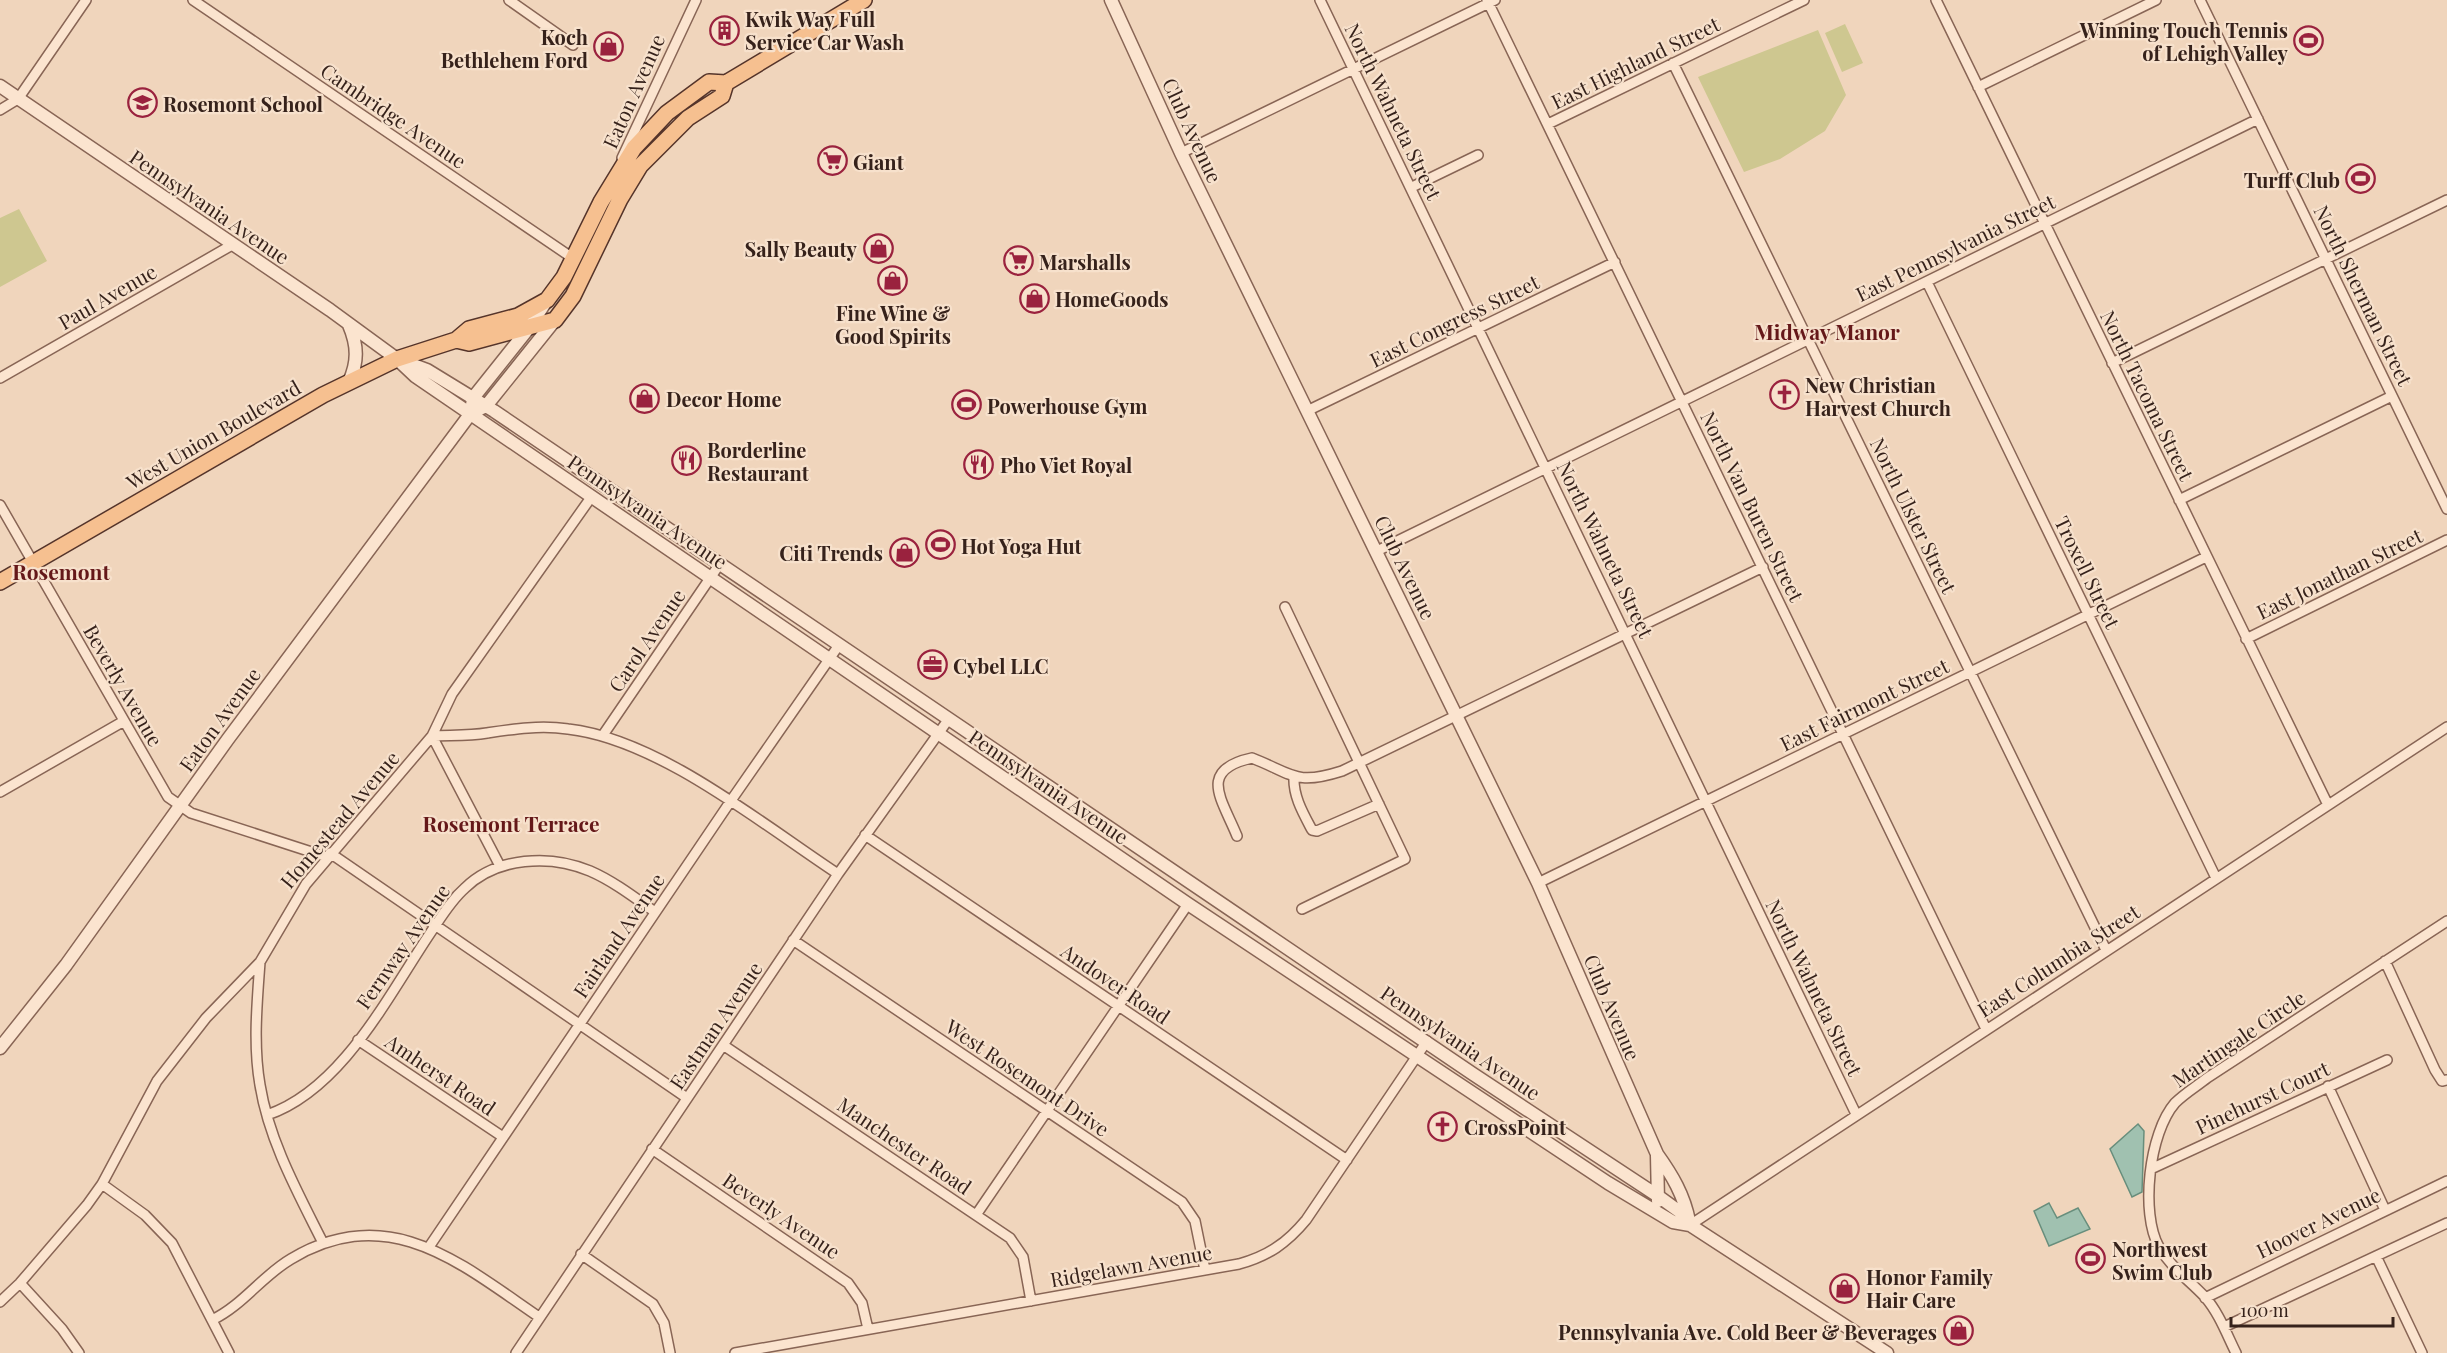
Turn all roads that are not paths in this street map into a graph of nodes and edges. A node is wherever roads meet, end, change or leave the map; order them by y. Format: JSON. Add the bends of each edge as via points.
{"nodes":[{"id":1,"x":86,"y":0,"type":"edge"},
{"id":2,"x":193,"y":0,"type":"edge"},
{"id":3,"x":509,"y":0,"type":"edge"},
{"id":4,"x":696,"y":0,"type":"edge"},
{"id":5,"x":864,"y":0,"type":"edge"},
{"id":6,"x":1111,"y":0,"type":"edge"},
{"id":7,"x":1320,"y":0,"type":"edge"},
{"id":8,"x":1804,"y":0,"type":"edge"},
{"id":9,"x":1936,"y":0,"type":"edge"},
{"id":10,"x":2156,"y":0,"type":"edge"},
{"id":11,"x":2200,"y":0,"type":"edge"},
{"id":12,"x":1490,"y":1,"type":"edge"},
{"id":13,"x":573,"y":45,"type":"dead end"},
{"id":14,"x":1674,"y":63,"type":"junction"},
{"id":15,"x":1353,"y":69,"type":"junction"},
{"id":16,"x":726,"y":83,"type":"junction"},
{"id":17,"x":0,"y":86,"type":"edge"},
{"id":18,"x":1978,"y":87,"type":"junction"},
{"id":19,"x":18,"y":99,"type":"junction"},
{"id":20,"x":0,"y":110,"type":"edge"},
{"id":21,"x":2258,"y":119,"type":"junction"},
{"id":22,"x":1548,"y":124,"type":"junction"},
{"id":23,"x":1181,"y":153,"type":"junction"},
{"id":24,"x":1478,"y":154,"type":"dead end"},
{"id":25,"x":621,"y":166,"type":"junction"},
{"id":26,"x":1412,"y":187,"type":"junction"},
{"id":27,"x":2447,"y":200,"type":"edge"},
{"id":28,"x":2045,"y":223,"type":"junction"},
{"id":29,"x":232,"y":245,"type":"junction"},
{"id":30,"x":574,"y":259,"type":"junction"},
{"id":31,"x":2326,"y":259,"type":"junction"},
{"id":32,"x":1615,"y":262,"type":"junction"},
{"id":33,"x":1927,"y":282,"type":"junction"},
{"id":34,"x":547,"y":300,"type":"junction"},
{"id":35,"x":555,"y":320,"type":"junction"},
{"id":36,"x":348,"y":324,"type":"junction"},
{"id":37,"x":1480,"y":327,"type":"junction"},
{"id":38,"x":528,"y":328,"type":"junction"},
{"id":39,"x":1809,"y":338,"type":"junction"},
{"id":40,"x":456,"y":340,"type":"junction"},
{"id":41,"x":397,"y":359,"type":"junction"},
{"id":42,"x":2112,"y":363,"type":"junction"},
{"id":43,"x":0,"y":378,"type":"edge"},
{"id":44,"x":349,"y":382,"type":"junction"},
{"id":45,"x":2392,"y":396,"type":"junction"},
{"id":46,"x":473,"y":398,"type":"junction"},
{"id":47,"x":1682,"y":399,"type":"junction"},
{"id":48,"x":486,"y":406,"type":"junction"},
{"id":49,"x":1309,"y":410,"type":"junction"},
{"id":50,"x":471,"y":413,"type":"junction"},
{"id":51,"x":1546,"y":466,"type":"junction"},
{"id":52,"x":592,"y":496,"type":"junction"},
{"id":53,"x":2178,"y":500,"type":"junction"},
{"id":54,"x":0,"y":505,"type":"edge"},
{"id":55,"x":2447,"y":509,"type":"edge"},
{"id":56,"x":2447,"y":540,"type":"edge"},
{"id":57,"x":1377,"y":551,"type":"junction"},
{"id":58,"x":2206,"y":557,"type":"junction"},
{"id":59,"x":33,"y":563,"type":"junction"},
{"id":60,"x":719,"y":565,"type":"junction"},
{"id":61,"x":1763,"y":567,"type":"junction"},
{"id":62,"x":710,"y":577,"type":"junction"},
{"id":63,"x":0,"y":582,"type":"edge"},
{"id":64,"x":1285,"y":607,"type":"dead end"},
{"id":65,"x":2088,"y":615,"type":"junction"},
{"id":66,"x":1627,"y":634,"type":"junction"},
{"id":67,"x":2246,"y":639,"type":"junction"},
{"id":68,"x":839,"y":645,"type":"junction"},
{"id":69,"x":829,"y":660,"type":"junction"},
{"id":70,"x":1970,"y":672,"type":"junction"},
{"id":71,"x":1456,"y":716,"type":"junction"},
{"id":72,"x":948,"y":720,"type":"junction"},
{"id":73,"x":124,"y":721,"type":"junction"},
{"id":74,"x":2447,"y":727,"type":"edge"},
{"id":75,"x":938,"y":734,"type":"junction"},
{"id":76,"x":1844,"y":734,"type":"junction"},
{"id":77,"x":603,"y":735,"type":"junction"},
{"id":78,"x":432,"y":736,"type":"junction"},
{"id":79,"x":1359,"y":763,"type":"junction"},
{"id":80,"x":1294,"y":777,"type":"junction"},
{"id":81,"x":0,"y":792,"type":"edge"},
{"id":82,"x":1707,"y":800,"type":"junction"},
{"id":83,"x":730,"y":802,"type":"junction"},
{"id":84,"x":1379,"y":804,"type":"junction"},
{"id":85,"x":2328,"y":805,"type":"junction"},
{"id":86,"x":179,"y":807,"type":"junction"},
{"id":87,"x":865,"y":835,"type":"junction"},
{"id":88,"x":1237,"y":836,"type":"dead end"},
{"id":89,"x":328,"y":855,"type":"junction"},
{"id":90,"x":500,"y":866,"type":"junction"},
{"id":91,"x":838,"y":874,"type":"junction"},
{"id":92,"x":2216,"y":878,"type":"junction"},
{"id":93,"x":1538,"y":883,"type":"junction"},
{"id":94,"x":1188,"y":904,"type":"junction"},
{"id":95,"x":1302,"y":909,"type":"dead end"},
{"id":96,"x":655,"y":912,"type":"junction"},
{"id":97,"x":2447,"y":921,"type":"edge"},
{"id":98,"x":436,"y":926,"type":"junction"},
{"id":99,"x":793,"y":940,"type":"junction"},
{"id":100,"x":2106,"y":950,"type":"junction"},
{"id":101,"x":2385,"y":961,"type":"junction"},
{"id":102,"x":260,"y":962,"type":"junction"},
{"id":103,"x":1117,"y":1005,"type":"junction"},
{"id":104,"x":580,"y":1024,"type":"junction"},
{"id":105,"x":1986,"y":1029,"type":"junction"},
{"id":106,"x":358,"y":1040,"type":"junction"},
{"id":107,"x":1427,"y":1041,"type":"junction"},
{"id":108,"x":723,"y":1044,"type":"junction"},
{"id":109,"x":0,"y":1048,"type":"edge"},
{"id":110,"x":1416,"y":1057,"type":"junction"},
{"id":111,"x":2387,"y":1060,"type":"dead end"},
{"id":112,"x":2444,"y":1080,"type":"edge"},
{"id":113,"x":2328,"y":1086,"type":"junction"},
{"id":114,"x":687,"y":1098,"type":"junction"},
{"id":115,"x":1046,"y":1110,"type":"junction"},
{"id":116,"x":267,"y":1114,"type":"junction"},
{"id":117,"x":1856,"y":1114,"type":"junction"},
{"id":118,"x":503,"y":1137,"type":"junction"},
{"id":119,"x":652,"y":1149,"type":"junction"},
{"id":120,"x":1657,"y":1154,"type":"junction"},
{"id":121,"x":1347,"y":1160,"type":"junction"},
{"id":122,"x":2153,"y":1168,"type":"junction"},
{"id":123,"x":2447,"y":1181,"type":"edge"},
{"id":124,"x":102,"y":1184,"type":"junction"},
{"id":125,"x":1658,"y":1197,"type":"junction"},
{"id":126,"x":2385,"y":1210,"type":"junction"},
{"id":127,"x":1658,"y":1214,"type":"junction"},
{"id":128,"x":976,"y":1215,"type":"junction"},
{"id":129,"x":2447,"y":1223,"type":"edge"},
{"id":130,"x":1690,"y":1225,"type":"junction"},
{"id":131,"x":323,"y":1243,"type":"junction"},
{"id":132,"x":429,"y":1247,"type":"junction"},
{"id":133,"x":580,"y":1254,"type":"junction"},
{"id":134,"x":2376,"y":1256,"type":"junction"},
{"id":135,"x":1204,"y":1270,"type":"junction"},
{"id":136,"x":20,"y":1283,"type":"junction"},
{"id":137,"x":2205,"y":1298,"type":"junction"},
{"id":138,"x":1031,"y":1301,"type":"junction"},
{"id":139,"x":0,"y":1302,"type":"edge"},
{"id":140,"x":539,"y":1317,"type":"junction"},
{"id":141,"x":212,"y":1320,"type":"junction"},
{"id":142,"x":2224,"y":1327,"type":"junction"},
{"id":143,"x":868,"y":1329,"type":"junction"},
{"id":144,"x":79,"y":1353,"type":"edge"},
{"id":145,"x":229,"y":1353,"type":"edge"},
{"id":146,"x":516,"y":1353,"type":"edge"},
{"id":147,"x":670,"y":1353,"type":"edge"},
{"id":148,"x":735,"y":1353,"type":"edge"},
{"id":149,"x":1887,"y":1353,"type":"edge"},
{"id":150,"x":2236,"y":1353,"type":"edge"},
{"id":151,"x":2422,"y":1353,"type":"edge"}],
"edges":[{"from":1,"to":19,"type":"street"},
{"from":2,"to":30,"type":"street","name":"Cambridge Avenue"},
{"from":3,"to":13,"type":"street"},
{"from":4,"to":25,"type":"street","name":"Eaton Avenue","via":[[630,138]]},
{"from":5,"to":16,"type":"main road","name":"West Union Boulevard"},
{"from":6,"to":23,"type":"street","name":"Club Avenue"},
{"from":7,"to":15,"type":"street","name":"North Wahneta Street"},
{"from":8,"to":14,"type":"street","name":"East Highland Street"},
{"from":9,"to":18,"type":"street","name":"North Tacoma Street"},
{"from":10,"to":18,"type":"street"},
{"from":11,"to":21,"type":"street","name":"North Sherman Street"},
{"from":12,"to":15,"type":"street"},
{"from":12,"to":22,"type":"street","name":"North Van Buren Street"},
{"from":14,"to":22,"type":"street","name":"East Highland Street"},
{"from":14,"to":39,"type":"street","name":"North Ulster Street"},
{"from":15,"to":23,"type":"street"},
{"from":15,"to":26,"type":"street","name":"North Wahneta Street"},
{"from":16,"to":25,"type":"main road","name":"West Union Boulevard","via":[[708,82],[667,113]]},
{"from":16,"to":35,"type":"main road","name":"West Union Boulevard","via":[[722,96],[688,118],[640,166],[573,296]]},
{"from":17,"to":19,"type":"street","name":"Pennsylvania Avenue"},
{"from":18,"to":28,"type":"street","name":"North Tacoma Street"},
{"from":19,"to":20,"type":"street"},
{"from":19,"to":29,"type":"street","name":"Pennsylvania Avenue"},
{"from":21,"to":28,"type":"street","name":"East Pennsylvania Street"},
{"from":21,"to":31,"type":"street","name":"North Sherman Street"},
{"from":22,"to":32,"type":"street","name":"North Van Buren Street"},
{"from":23,"to":49,"type":"street","name":"Club Avenue"},
{"from":24,"to":26,"type":"street"},
{"from":25,"to":30,"type":"main road","name":"West Union Boulevard"},
{"from":26,"to":37,"type":"street","name":"North Wahneta Street"},
{"from":27,"to":31,"type":"street"},
{"from":28,"to":33,"type":"street","name":"East Pennsylvania Street"},
{"from":28,"to":42,"type":"street","name":"North Tacoma Street"},
{"from":29,"to":36,"type":"street","name":"Pennsylvania Avenue"},
{"from":29,"to":43,"type":"street","name":"Paul Avenue"},
{"from":30,"to":34,"type":"main road","name":"West Union Boulevard"},
{"from":31,"to":42,"type":"street"},
{"from":31,"to":45,"type":"street","name":"North Sherman Street"},
{"from":32,"to":37,"type":"street","name":"East Congress Street"},
{"from":32,"to":47,"type":"street","name":"North Van Buren Street"},
{"from":33,"to":39,"type":"street","name":"East Pennsylvania Street"},
{"from":33,"to":65,"type":"street","name":"Troxell Street"},
{"from":34,"to":38,"type":"street"},
{"from":34,"to":40,"type":"main road","name":"West Union Boulevard","via":[[518,316],[469,329]]},
{"from":35,"to":38,"type":"main road","name":"West Union Boulevard"},
{"from":35,"to":48,"type":"street","name":"Eaton Avenue"},
{"from":36,"to":41,"type":"street","name":"Pennsylvania Avenue"},
{"from":36,"to":44,"type":"street","via":[[357,350]]},
{"from":37,"to":49,"type":"street","name":"East Congress Street"},
{"from":37,"to":51,"type":"street","name":"North Wahneta Street"},
{"from":38,"to":40,"type":"main road","name":"West Union Boulevard","via":[[469,343]]},
{"from":38,"to":46,"type":"street"},
{"from":39,"to":47,"type":"street","name":"East Pennsylvania Street"},
{"from":39,"to":70,"type":"street","name":"North Ulster Street"},
{"from":40,"to":41,"type":"main road","name":"West Union Boulevard"},
{"from":41,"to":44,"type":"main road","name":"West Union Boulevard"},
{"from":41,"to":46,"type":"street","name":"Pennsylvania Avenue","via":[[427,370]]},
{"from":41,"to":50,"type":"street","name":"Pennsylvania Avenue","via":[[415,376]]},
{"from":42,"to":53,"type":"street","name":"North Tacoma Street"},
{"from":44,"to":59,"type":"main road","name":"West Union Boulevard"},
{"from":45,"to":53,"type":"street"},
{"from":45,"to":55,"type":"street","name":"North Sherman Street"},
{"from":46,"to":48,"type":"street","name":"Pennsylvania Avenue"},
{"from":46,"to":50,"type":"street","name":"Eaton Avenue"},
{"from":47,"to":51,"type":"street","name":"East Pennsylvania Street"},
{"from":47,"to":61,"type":"street","name":"North Van Buren Street"},
{"from":48,"to":50,"type":"street","name":"Eaton Avenue"},
{"from":48,"to":60,"type":"street","name":"Pennsylvania Avenue"},
{"from":49,"to":57,"type":"street","name":"Club Avenue"},
{"from":50,"to":52,"type":"street","name":"Pennsylvania Avenue"},
{"from":50,"to":86,"type":"street","name":"Eaton Avenue"},
{"from":51,"to":57,"type":"street","name":"East Pennsylvania Street"},
{"from":51,"to":66,"type":"street","name":"North Wahneta Street"},
{"from":52,"to":62,"type":"street","name":"Pennsylvania Avenue"},
{"from":52,"to":78,"type":"street","name":"Homestead Avenue","via":[[452,694]]},
{"from":53,"to":58,"type":"street","name":"North Tacoma Street"},
{"from":54,"to":59,"type":"street","name":"Beverly Avenue"},
{"from":56,"to":67,"type":"street","name":"East Jonathan Street"},
{"from":57,"to":71,"type":"street","name":"Club Avenue"},
{"from":58,"to":65,"type":"street","name":"East Fairmont Street"},
{"from":58,"to":67,"type":"street","name":"North Tacoma Street"},
{"from":59,"to":63,"type":"main road","name":"West Union Boulevard"},
{"from":59,"to":73,"type":"street","name":"Beverly Avenue"},
{"from":60,"to":62,"type":"street","name":"Carol Avenue"},
{"from":60,"to":68,"type":"street","name":"Pennsylvania Avenue"},
{"from":61,"to":66,"type":"street"},
{"from":61,"to":76,"type":"street","name":"North Van Buren Street"},
{"from":62,"to":69,"type":"street","name":"Pennsylvania Avenue"},
{"from":62,"to":77,"type":"street","name":"Carol Avenue"},
{"from":64,"to":79,"type":"street"},
{"from":65,"to":70,"type":"street","name":"East Fairmont Street"},
{"from":65,"to":92,"type":"street","name":"Troxell Street"},
{"from":66,"to":71,"type":"street"},
{"from":66,"to":82,"type":"street","name":"North Wahneta Street"},
{"from":67,"to":85,"type":"street","name":"North Tacoma Street"},
{"from":68,"to":69,"type":"street","name":"Fairland Avenue"},
{"from":68,"to":72,"type":"street","name":"Pennsylvania Avenue"},
{"from":69,"to":75,"type":"street","name":"Pennsylvania Avenue"},
{"from":69,"to":83,"type":"street","name":"Fairland Avenue"},
{"from":70,"to":76,"type":"street","name":"East Fairmont Street"},
{"from":70,"to":100,"type":"street","name":"North Ulster Street"},
{"from":71,"to":79,"type":"street"},
{"from":71,"to":93,"type":"street","name":"Club Avenue"},
{"from":72,"to":75,"type":"street","name":"Eastman Avenue"},
{"from":72,"to":107,"type":"street","name":"Pennsylvania Avenue"},
{"from":73,"to":81,"type":"street"},
{"from":73,"to":86,"type":"street","name":"Beverly Avenue","via":[[168,797]]},
{"from":74,"to":85,"type":"street","name":"East Columbia Street"},
{"from":75,"to":87,"type":"street","name":"Eastman Avenue"},
{"from":75,"to":94,"type":"street","name":"Pennsylvania Avenue"},
{"from":76,"to":82,"type":"street","name":"East Fairmont Street"},
{"from":76,"to":105,"type":"street","name":"North Van Buren Street"},
{"from":77,"to":78,"type":"street","via":[[547,727]]},
{"from":77,"to":83,"type":"street","via":[[647,752]]},
{"from":78,"to":89,"type":"street","name":"Homestead Avenue"},
{"from":78,"to":90,"type":"street"},
{"from":79,"to":80,"type":"street","via":[[1328,776]]},
{"from":79,"to":84,"type":"street"},
{"from":80,"to":84,"type":"street","via":[[1294,791],[1312,830]]},
{"from":80,"to":88,"type":"street","via":[[1252,758],[1230,765],[1219,774],[1216,786]]},
{"from":82,"to":93,"type":"street","name":"East Fairmont Street"},
{"from":82,"to":117,"type":"street","name":"North Wahneta Street"},
{"from":83,"to":91,"type":"street"},
{"from":83,"to":96,"type":"street","name":"Fairland Avenue"},
{"from":84,"to":95,"type":"street","via":[[1405,859]]},
{"from":85,"to":92,"type":"street","name":"East Columbia Street"},
{"from":86,"to":89,"type":"street"},
{"from":86,"to":109,"type":"street","name":"Eaton Avenue","via":[[66,965]]},
{"from":87,"to":91,"type":"street","name":"Eastman Avenue"},
{"from":87,"to":103,"type":"street","name":"Andover Road"},
{"from":89,"to":98,"type":"street"},
{"from":89,"to":102,"type":"street","name":"Homestead Avenue","via":[[286,914]]},
{"from":90,"to":96,"type":"street","name":"Fernway Avenue","via":[[538,861],[577,866],[608,880]]},
{"from":90,"to":98,"type":"street","name":"Fernway Avenue","via":[[466,887]]},
{"from":91,"to":99,"type":"street","name":"Eastman Avenue"},
{"from":92,"to":100,"type":"street","name":"East Columbia Street"},
{"from":93,"to":120,"type":"street","name":"Club Avenue"},
{"from":94,"to":103,"type":"street"},
{"from":94,"to":110,"type":"street","name":"Pennsylvania Avenue"},
{"from":96,"to":104,"type":"street","name":"Fairland Avenue"},
{"from":97,"to":101,"type":"street","name":"Martingale Circle"},
{"from":98,"to":104,"type":"street"},
{"from":98,"to":106,"type":"street","name":"Fernway Avenue"},
{"from":99,"to":108,"type":"street","name":"Eastman Avenue"},
{"from":99,"to":115,"type":"street","name":"West Rosemont Drive"},
{"from":100,"to":105,"type":"street","name":"East Columbia Street"},
{"from":101,"to":112,"type":"street"},
{"from":101,"to":122,"type":"street","name":"Martingale Circle","via":[[2189,1091],[2175,1104],[2162,1126]]},
{"from":102,"to":116,"type":"street","via":[[257,1059]]},
{"from":102,"to":124,"type":"street","name":"Homestead Avenue","via":[[206,1018],[157,1081]]},
{"from":103,"to":115,"type":"street"},
{"from":103,"to":121,"type":"street","name":"Andover Road"},
{"from":104,"to":114,"type":"street"},
{"from":104,"to":118,"type":"street","name":"Fairland Avenue"},
{"from":105,"to":117,"type":"street","name":"East Columbia Street"},
{"from":106,"to":116,"type":"street","name":"Fernway Avenue","via":[[339,1067],[316,1089]]},
{"from":106,"to":118,"type":"street","name":"Amherst Road"},
{"from":107,"to":110,"type":"street","name":"Ridgelawn Avenue"},
{"from":107,"to":125,"type":"street","name":"Pennsylvania Avenue"},
{"from":108,"to":114,"type":"street","name":"Eastman Avenue"},
{"from":108,"to":128,"type":"street","name":"Manchester Road"},
{"from":110,"to":121,"type":"street","name":"Ridgelawn Avenue"},
{"from":110,"to":127,"type":"street","name":"Pennsylvania Avenue"},
{"from":111,"to":113,"type":"street","name":"Pinehurst Court"},
{"from":113,"to":122,"type":"street","name":"Pinehurst Court"},
{"from":113,"to":126,"type":"street"},
{"from":114,"to":119,"type":"street","name":"Eastman Avenue"},
{"from":115,"to":128,"type":"street"},
{"from":115,"to":135,"type":"street","name":"West Rosemont Drive","via":[[1182,1202],[1195,1221]]},
{"from":116,"to":131,"type":"street","via":[[285,1165]]},
{"from":117,"to":130,"type":"street","name":"East Columbia Street"},
{"from":118,"to":132,"type":"street","name":"Fairland Avenue"},
{"from":119,"to":133,"type":"street","name":"Eastman Avenue"},
{"from":119,"to":143,"type":"street","name":"Beverly Avenue","via":[[848,1283],[862,1303]]},
{"from":120,"to":125,"type":"street","name":"Club Avenue"},
{"from":120,"to":130,"type":"street","name":"Club Avenue","via":[[1686,1204]]},
{"from":121,"to":135,"type":"street","name":"Ridgelawn Avenue","via":[[1306,1220],[1281,1246],[1257,1259]]},
{"from":122,"to":137,"type":"street","name":"Martingale Circle","via":[[2151,1229],[2170,1264]]},
{"from":123,"to":126,"type":"street","name":"Hoover Avenue"},
{"from":124,"to":136,"type":"street","name":"Homestead Avenue"},
{"from":124,"to":141,"type":"street","via":[[164,1233],[182,1259]]},
{"from":125,"to":127,"type":"street","name":"Club Avenue"},
{"from":125,"to":130,"type":"street","name":"Pennsylvania Avenue","via":[[1680,1212]]},
{"from":126,"to":137,"type":"street","name":"Hoover Avenue"},
{"from":127,"to":130,"type":"street","name":"Pennsylvania Avenue"},
{"from":128,"to":138,"type":"street","name":"Manchester Road","via":[[1018,1246]]},
{"from":129,"to":134,"type":"street"},
{"from":130,"to":149,"type":"street","name":"Pennsylvania Avenue"},
{"from":131,"to":132,"type":"street","via":[[380,1236]]},
{"from":131,"to":141,"type":"street","via":[[289,1260],[238,1305]]},
{"from":132,"to":140,"type":"street"},
{"from":133,"to":140,"type":"street","name":"Eastman Avenue"},
{"from":133,"to":147,"type":"street","via":[[653,1304],[664,1323]]},
{"from":134,"to":142,"type":"street"},
{"from":134,"to":151,"type":"street"},
{"from":135,"to":138,"type":"street","name":"Ridgelawn Avenue"},
{"from":136,"to":139,"type":"street","name":"Homestead Avenue"},
{"from":136,"to":144,"type":"street"},
{"from":137,"to":142,"type":"street","name":"Martingale Circle"},
{"from":138,"to":143,"type":"street","name":"Ridgelawn Avenue"},
{"from":140,"to":146,"type":"street","name":"Eastman Avenue"},
{"from":141,"to":145,"type":"street"},
{"from":142,"to":150,"type":"street","name":"Martingale Circle"},
{"from":143,"to":148,"type":"street","name":"Ridgelawn Avenue"}]}
